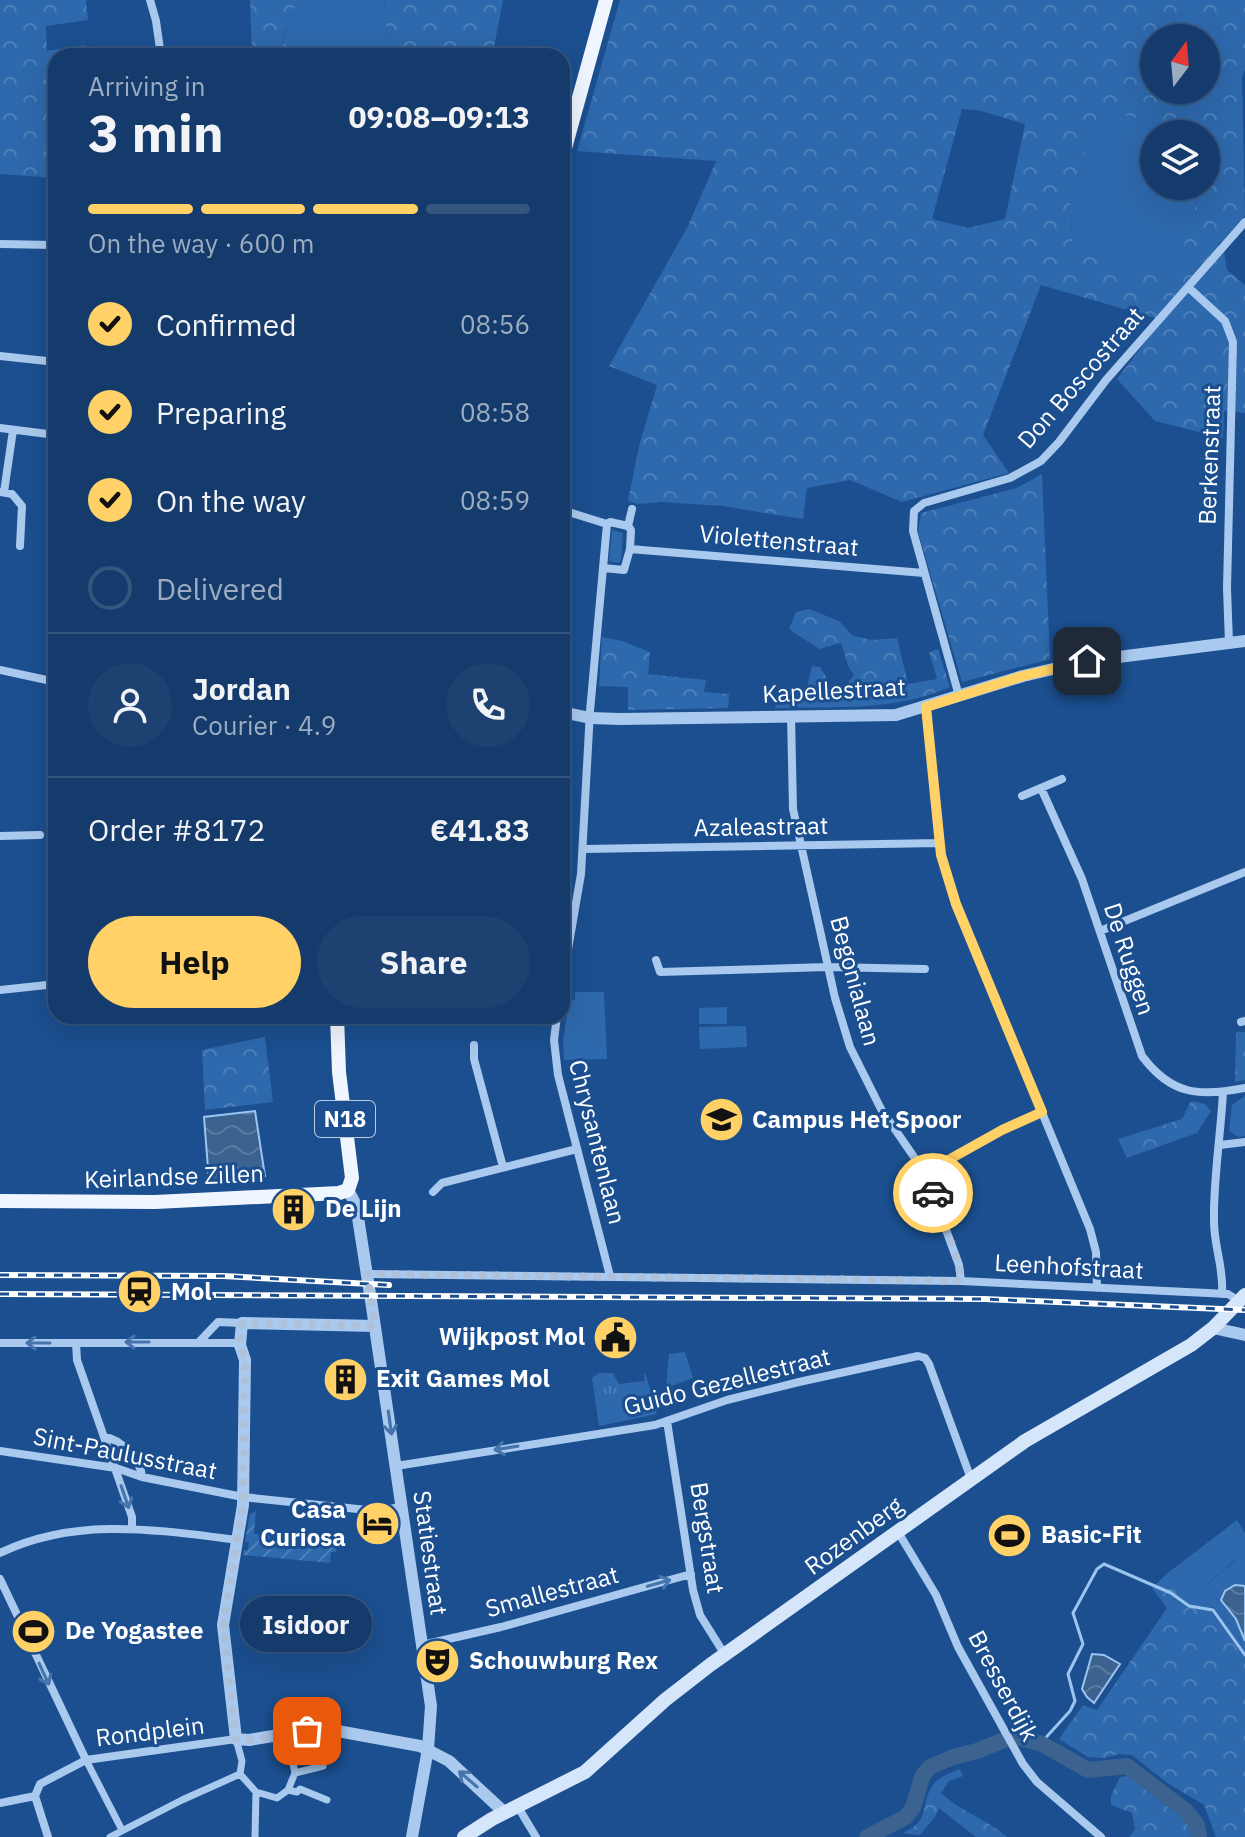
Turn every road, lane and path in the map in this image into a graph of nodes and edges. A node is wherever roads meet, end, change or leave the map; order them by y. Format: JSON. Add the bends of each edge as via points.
{"nodes":[{"id":1,"x":150,"y":0,"type":"edge"},
{"id":2,"x":606,"y":0,"type":"edge"},
{"id":3,"x":159,"y":48,"type":"edge"},
{"id":4,"x":570,"y":130,"type":"edge"},
{"id":5,"x":1245,"y":222,"type":"edge"},
{"id":6,"x":0,"y":244,"type":"edge"},
{"id":7,"x":48,"y":245,"type":"edge"},
{"id":8,"x":1188,"y":287,"type":"junction"},
{"id":9,"x":0,"y":356,"type":"edge"},
{"id":10,"x":48,"y":361,"type":"edge"},
{"id":11,"x":0,"y":428,"type":"edge"},
{"id":12,"x":13,"y":430,"type":"junction"},
{"id":13,"x":48,"y":434,"type":"edge"},
{"id":14,"x":2,"y":492,"type":"edge"},
{"id":15,"x":632,"y":509,"type":"dead end"},
{"id":16,"x":570,"y":512,"type":"edge"},
{"id":17,"x":607,"y":524,"type":"junction"},
{"id":18,"x":628,"y":526,"type":"junction"},
{"id":19,"x":20,"y":546,"type":"dead end"},
{"id":20,"x":630,"y":549,"type":"junction"},
{"id":21,"x":603,"y":568,"type":"junction"},
{"id":22,"x":924,"y":573,"type":"junction"},
{"id":23,"x":1245,"y":641,"type":"edge"},
{"id":24,"x":1229,"y":643,"type":"junction"},
{"id":25,"x":0,"y":670,"type":"edge"},
{"id":26,"x":48,"y":680,"type":"edge"},
{"id":27,"x":959,"y":696,"type":"junction"},
{"id":28,"x":926,"y":707,"type":"junction"},
{"id":29,"x":570,"y":714,"type":"edge"},
{"id":30,"x":791,"y":716,"type":"junction"},
{"id":31,"x":590,"y":718,"type":"junction"},
{"id":32,"x":1062,"y":779,"type":"dead end"},
{"id":33,"x":1041,"y":788,"type":"junction"},
{"id":34,"x":1022,"y":796,"type":"dead end"},
{"id":35,"x":40,"y":835,"type":"dead end"},
{"id":36,"x":0,"y":836,"type":"edge"},
{"id":37,"x":940,"y":843,"type":"junction"},
{"id":38,"x":801,"y":847,"type":"junction"},
{"id":39,"x":583,"y":849,"type":"junction"},
{"id":40,"x":1245,"y":872,"type":"edge"},
{"id":41,"x":1100,"y":931,"type":"junction"},
{"id":42,"x":570,"y":933,"type":"edge"},
{"id":43,"x":656,"y":960,"type":"dead end"},
{"id":44,"x":827,"y":967,"type":"junction"},
{"id":45,"x":925,"y":969,"type":"dead end"},
{"id":46,"x":48,"y":985,"type":"edge"},
{"id":47,"x":0,"y":990,"type":"edge"},
{"id":48,"x":337,"y":1024,"type":"edge"},
{"id":49,"x":556,"y":1024,"type":"edge"},
{"id":50,"x":474,"y":1045,"type":"dead end"},
{"id":51,"x":1245,"y":1088,"type":"edge"},
{"id":52,"x":1223,"y":1092,"type":"junction"},
{"id":53,"x":1042,"y":1112,"type":"junction"},
{"id":54,"x":1245,"y":1142,"type":"edge"},
{"id":55,"x":1220,"y":1145,"type":"junction"},
{"id":56,"x":577,"y":1149,"type":"junction"},
{"id":57,"x":503,"y":1167,"type":"junction"},
{"id":58,"x":925,"y":1173,"type":"junction"},
{"id":59,"x":348,"y":1190,"type":"junction"},
{"id":60,"x":433,"y":1192,"type":"dead end"},
{"id":61,"x":0,"y":1201,"type":"edge"},
{"id":62,"x":367,"y":1274,"type":"junction"},
{"id":63,"x":610,"y":1276,"type":"junction"},
{"id":64,"x":961,"y":1281,"type":"junction"},
{"id":65,"x":1097,"y":1288,"type":"junction"},
{"id":66,"x":1222,"y":1294,"type":"junction"},
{"id":67,"x":1242,"y":1298,"type":"edge"},
{"id":68,"x":242,"y":1323,"type":"junction"},
{"id":69,"x":375,"y":1326,"type":"junction"},
{"id":70,"x":1213,"y":1328,"type":"junction"},
{"id":71,"x":1245,"y":1335,"type":"edge"},
{"id":72,"x":0,"y":1343,"type":"edge"},
{"id":73,"x":76,"y":1343,"type":"junction"},
{"id":74,"x":198,"y":1343,"type":"junction"},
{"id":75,"x":240,"y":1345,"type":"junction"},
{"id":76,"x":667,"y":1421,"type":"junction"},
{"id":77,"x":104,"y":1437,"type":"junction"},
{"id":78,"x":0,"y":1451,"type":"edge"},
{"id":79,"x":396,"y":1466,"type":"junction"},
{"id":80,"x":116,"y":1468,"type":"junction"},
{"id":81,"x":142,"y":1477,"type":"junction"},
{"id":82,"x":971,"y":1479,"type":"junction"},
{"id":83,"x":243,"y":1497,"type":"junction"},
{"id":84,"x":401,"y":1507,"type":"junction"},
{"id":85,"x":132,"y":1529,"type":"junction"},
{"id":86,"x":898,"y":1532,"type":"junction"},
{"id":87,"x":238,"y":1540,"type":"junction"},
{"id":88,"x":0,"y":1553,"type":"edge"},
{"id":89,"x":691,"y":1574,"type":"junction"},
{"id":90,"x":0,"y":1579,"type":"edge"},
{"id":91,"x":422,"y":1645,"type":"junction"},
{"id":92,"x":725,"y":1655,"type":"junction"},
{"id":93,"x":287,"y":1735,"type":"junction"},
{"id":94,"x":236,"y":1739,"type":"junction"},
{"id":95,"x":428,"y":1749,"type":"junction"},
{"id":96,"x":86,"y":1760,"type":"junction"},
{"id":97,"x":323,"y":1766,"type":"dead end"},
{"id":98,"x":295,"y":1773,"type":"junction"},
{"id":99,"x":240,"y":1774,"type":"junction"},
{"id":100,"x":288,"y":1790,"type":"junction"},
{"id":101,"x":256,"y":1792,"type":"junction"},
{"id":102,"x":35,"y":1796,"type":"junction"},
{"id":103,"x":327,"y":1800,"type":"dead end"},
{"id":104,"x":0,"y":1803,"type":"edge"},
{"id":105,"x":511,"y":1810,"type":"junction"},
{"id":106,"x":122,"y":1830,"type":"junction"},
{"id":107,"x":48,"y":1837,"type":"edge"},
{"id":108,"x":110,"y":1837,"type":"edge"},
{"id":109,"x":255,"y":1837,"type":"edge"},
{"id":110,"x":412,"y":1837,"type":"edge"},
{"id":111,"x":464,"y":1837,"type":"edge"},
{"id":112,"x":536,"y":1837,"type":"edge"},
{"id":113,"x":1101,"y":1837,"type":"edge"}],
"edges":[{"from":1,"to":3,"type":"street"},
{"from":2,"to":4,"type":"main road"},
{"from":5,"to":8,"type":"street","name":"Don Boscostraat"},
{"from":6,"to":7,"type":"street"},
{"from":8,"to":22,"type":"street","name":"Don Boscostraat","via":[[1041,461],[1010,478],[924,503],[914,511],[913,531]]},
{"from":8,"to":24,"type":"street","name":"Berkenstraat","via":[[1225,321],[1233,342]]},
{"from":9,"to":10,"type":"street"},
{"from":11,"to":12,"type":"street"},
{"from":12,"to":13,"type":"street"},
{"from":12,"to":14,"type":"street"},
{"from":14,"to":19,"type":"street","via":[[12,494],[22,506]]},
{"from":15,"to":18,"type":"street"},
{"from":16,"to":17,"type":"street"},
{"from":17,"to":18,"type":"street"},
{"from":17,"to":21,"type":"street"},
{"from":18,"to":20,"type":"street"},
{"from":20,"to":21,"type":"street","via":[[624,570]]},
{"from":20,"to":22,"type":"street","name":"Violettenstraat"},
{"from":21,"to":31,"type":"street"},
{"from":22,"to":27,"type":"street","name":"Don Boscostraat"},
{"from":23,"to":24,"type":"street","name":"Kapellestraat"},
{"from":24,"to":27,"type":"street","name":"Kapellestraat","via":[[1087,661]]},
{"from":25,"to":26,"type":"street"},
{"from":27,"to":28,"type":"street","name":"Kapellestraat"},
{"from":28,"to":30,"type":"street","name":"Kapellestraat","via":[[896,715]]},
{"from":28,"to":37,"type":"street"},
{"from":29,"to":31,"type":"street","name":"Kapellestraat"},
{"from":30,"to":31,"type":"street","name":"Kapellestraat"},
{"from":30,"to":38,"type":"street","name":"Begonialaan","via":[[792,800]]},
{"from":31,"to":39,"type":"street"},
{"from":32,"to":33,"type":"street"},
{"from":33,"to":34,"type":"street"},
{"from":33,"to":41,"type":"street","name":"De Ruggen"},
{"from":35,"to":36,"type":"street"},
{"from":37,"to":38,"type":"street","name":"Azaleastraat"},
{"from":37,"to":53,"type":"street","via":[[956,904]]},
{"from":38,"to":39,"type":"street","name":"Azaleastraat"},
{"from":38,"to":44,"type":"street","name":"Begonialaan"},
{"from":39,"to":42,"type":"street"},
{"from":40,"to":41,"type":"street"},
{"from":41,"to":52,"type":"street","name":"De Ruggen","via":[[1142,1056],[1154,1072],[1198,1093]]},
{"from":43,"to":44,"type":"street","via":[[660,972]]},
{"from":44,"to":45,"type":"street"},
{"from":44,"to":58,"type":"street","name":"Begonialaan","via":[[859,1066]]},
{"from":46,"to":47,"type":"street"},
{"from":48,"to":59,"type":"main road","number":"N18","via":[[352,1178]]},
{"from":49,"to":56,"type":"street","name":"Chrysantenlaan","via":[[554,1053]]},
{"from":50,"to":57,"type":"street"},
{"from":51,"to":52,"type":"street","name":"De Ruggen"},
{"from":52,"to":55,"type":"street"},
{"from":53,"to":58,"type":"street"},
{"from":53,"to":65,"type":"street","via":[[1094,1242]]},
{"from":54,"to":55,"type":"street"},
{"from":55,"to":66,"type":"street","via":[[1213,1218],[1224,1271]]},
{"from":56,"to":57,"type":"street"},
{"from":56,"to":63,"type":"street","name":"Chrysantenlaan"},
{"from":57,"to":60,"type":"street","via":[[442,1183]]},
{"from":58,"to":64,"type":"street","name":"Begonialaan"},
{"from":59,"to":61,"type":"main road","name":"Keirlandse Zillen","via":[[165,1202]]},
{"from":59,"to":62,"type":"street","number":"N18","via":[[356,1205]]},
{"from":62,"to":63,"type":"street","name":"Leenhofstraat"},
{"from":62,"to":69,"type":"street","name":"Statiestraat","number":"N18"},
{"from":63,"to":64,"type":"street","name":"Leenhofstraat"},
{"from":64,"to":65,"type":"street","name":"Leenhofstraat"},
{"from":65,"to":66,"type":"street","name":"Leenhofstraat"},
{"from":66,"to":67,"type":"street","name":"Leenhofstraat"},
{"from":67,"to":70,"type":"main road","name":"Rozenberg"},
{"from":68,"to":69,"type":"street"},
{"from":68,"to":74,"type":"street","via":[[218,1322]]},
{"from":68,"to":75,"type":"street"},
{"from":69,"to":79,"type":"street","name":"Statiestraat","number":"N18","one_way":true},
{"from":70,"to":71,"type":"street"},
{"from":70,"to":82,"type":"main road","name":"Rozenberg"},
{"from":73,"to":72,"type":"street","one_way":true},
{"from":74,"to":73,"type":"street","one_way":true},
{"from":73,"to":77,"type":"street"},
{"from":74,"to":75,"type":"street"},
{"from":75,"to":83,"type":"street","via":[[245,1360]]},
{"from":76,"to":79,"type":"street","name":"Guido Gezellestraat","one_way":true},
{"from":76,"to":82,"type":"street","name":"Guido Gezellestraat","via":[[702,1407],[918,1356],[925,1358]]},
{"from":76,"to":89,"type":"street","name":"Bergstraat"},
{"from":77,"to":80,"type":"street"},
{"from":77,"to":81,"type":"street","via":[[141,1464]]},
{"from":78,"to":80,"type":"street","name":"Sint-Paulusstraat"},
{"from":79,"to":84,"type":"street","name":"Statiestraat","number":"N18"},
{"from":80,"to":81,"type":"street","name":"Sint-Paulusstraat"},
{"from":80,"to":85,"type":"street","one_way":true},
{"from":81,"to":83,"type":"street","name":"Sint-Paulusstraat"},
{"from":82,"to":86,"type":"main road","name":"Rozenberg"},
{"from":83,"to":84,"type":"street","name":"Sint-Paulusstraat","via":[[377,1511]]},
{"from":83,"to":87,"type":"street"},
{"from":84,"to":91,"type":"street","name":"Statiestraat","number":"N18"},
{"from":85,"to":87,"type":"street"},
{"from":85,"to":88,"type":"street","via":[[46,1535]]},
{"from":86,"to":92,"type":"main road","name":"Rozenberg"},
{"from":86,"to":113,"type":"street","name":"Bresserdijk","via":[[1008,1739],[1037,1782]]},
{"from":87,"to":94,"type":"street","via":[[223,1625]]},
{"from":91,"to":89,"type":"street","name":"Smallestraat","one_way":true},
{"from":89,"to":92,"type":"street","name":"Bergstraat","via":[[700,1615]]},
{"from":90,"to":96,"type":"street","one_way":true},
{"from":91,"to":95,"type":"street","name":"Statiestraat","number":"N18","via":[[431,1706]]},
{"from":92,"to":105,"type":"main road","name":"Rozenberg","via":[[585,1772]]},
{"from":93,"to":94,"type":"street"},
{"from":93,"to":95,"type":"street","via":[[325,1728]]},
{"from":93,"to":98,"type":"street"},
{"from":94,"to":96,"type":"street","name":"Rondplein"},
{"from":94,"to":99,"type":"street"},
{"from":105,"to":95,"type":"street","one_way":true},
{"from":95,"to":110,"type":"street","name":"Statiestraat","number":"N18"},
{"from":96,"to":102,"type":"street","via":[[40,1784]]},
{"from":96,"to":106,"type":"street","name":"Rondplein"},
{"from":97,"to":98,"type":"street"},
{"from":98,"to":100,"type":"street"},
{"from":99,"to":101,"type":"street"},
{"from":99,"to":106,"type":"street"},
{"from":100,"to":101,"type":"street","via":[[277,1798]]},
{"from":100,"to":103,"type":"street"},
{"from":101,"to":109,"type":"street"},
{"from":102,"to":104,"type":"street"},
{"from":102,"to":107,"type":"street"},
{"from":105,"to":111,"type":"main road","name":"Rozenberg"},
{"from":105,"to":112,"type":"street"},
{"from":106,"to":108,"type":"street"}]}
